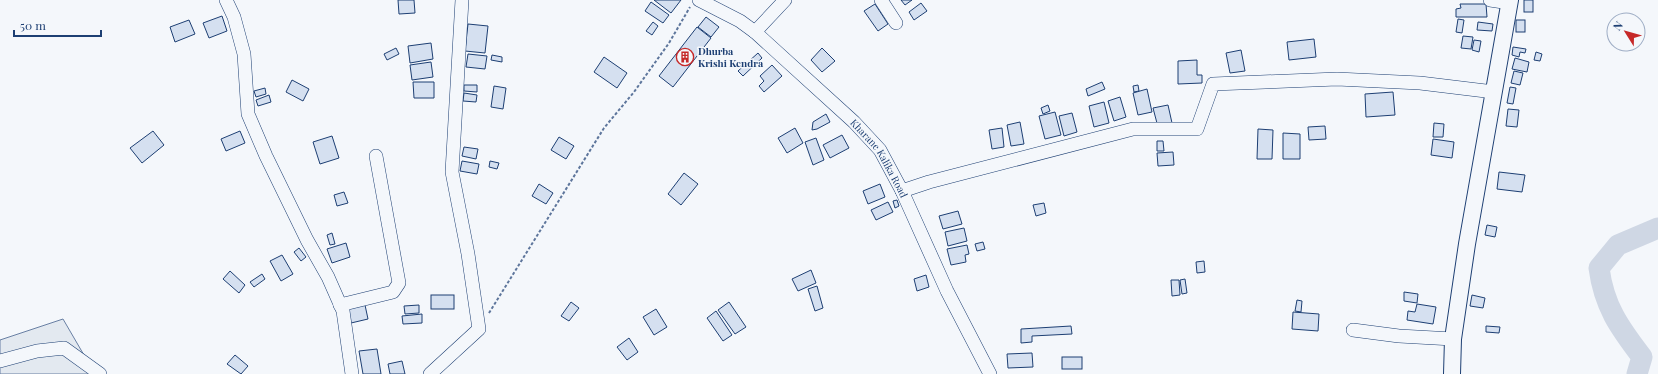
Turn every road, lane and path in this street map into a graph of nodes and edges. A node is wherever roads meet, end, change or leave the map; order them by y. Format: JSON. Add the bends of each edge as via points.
{"nodes":[{"id":1,"x":226,"y":0,"type":"edge"},
{"id":2,"x":462,"y":0,"type":"edge"},
{"id":3,"x":785,"y":0,"type":"edge"},
{"id":4,"x":881,"y":0,"type":"edge"},
{"id":5,"x":1490,"y":0,"type":"edge"},
{"id":6,"x":1510,"y":1,"type":"edge"},
{"id":7,"x":695,"y":3,"type":"edge"},
{"id":8,"x":896,"y":23,"type":"dead end"},
{"id":9,"x":755,"y":32,"type":"junction"},
{"id":10,"x":1494,"y":92,"type":"junction"},
{"id":11,"x":376,"y":156,"type":"dead end"},
{"id":12,"x":902,"y":191,"type":"junction"},
{"id":13,"x":340,"y":305,"type":"junction"},
{"id":14,"x":479,"y":329,"type":"junction"},
{"id":15,"x":1353,"y":330,"type":"dead end"},
{"id":16,"x":1454,"y":340,"type":"junction"},
{"id":17,"x":0,"y":361,"type":"edge"},
{"id":18,"x":100,"y":374,"type":"edge"},
{"id":19,"x":352,"y":374,"type":"edge"},
{"id":20,"x":430,"y":374,"type":"edge"},
{"id":21,"x":990,"y":374,"type":"edge"},
{"id":22,"x":1452,"y":374,"type":"edge"}],
"edges":[{"from":1,"to":13,"type":"street","via":[[244,54],[248,114],[266,156]]},
{"from":2,"to":14,"type":"street","via":[[452,172]]},
{"from":3,"to":9,"type":"street"},
{"from":4,"to":8,"type":"street"},
{"from":5,"to":6,"type":"street"},
{"from":6,"to":10,"type":"main road"},
{"from":7,"to":9,"type":"street","name":"Kharane Kalika Road","via":[[740,21]]},
{"from":7,"to":14,"type":"path","via":[[638,86],[604,128]]},
{"from":9,"to":12,"type":"street","name":"Kharane Kalika Road","via":[[868,136],[880,150]]},
{"from":10,"to":12,"type":"street","via":[[1420,83],[1337,79],[1213,84],[1197,129],[1133,130]]},
{"from":10,"to":16,"type":"main road","via":[[1467,244]]},
{"from":11,"to":13,"type":"street","via":[[399,283],[393,292]]},
{"from":12,"to":21,"type":"street","name":"Kharane Kalika Road","via":[[947,291]]},
{"from":13,"to":19,"type":"street"},
{"from":14,"to":20,"type":"street"},
{"from":15,"to":16,"type":"street"},
{"from":16,"to":22,"type":"main road"},
{"from":17,"to":18,"type":"street","via":[[64,348]]}]}
